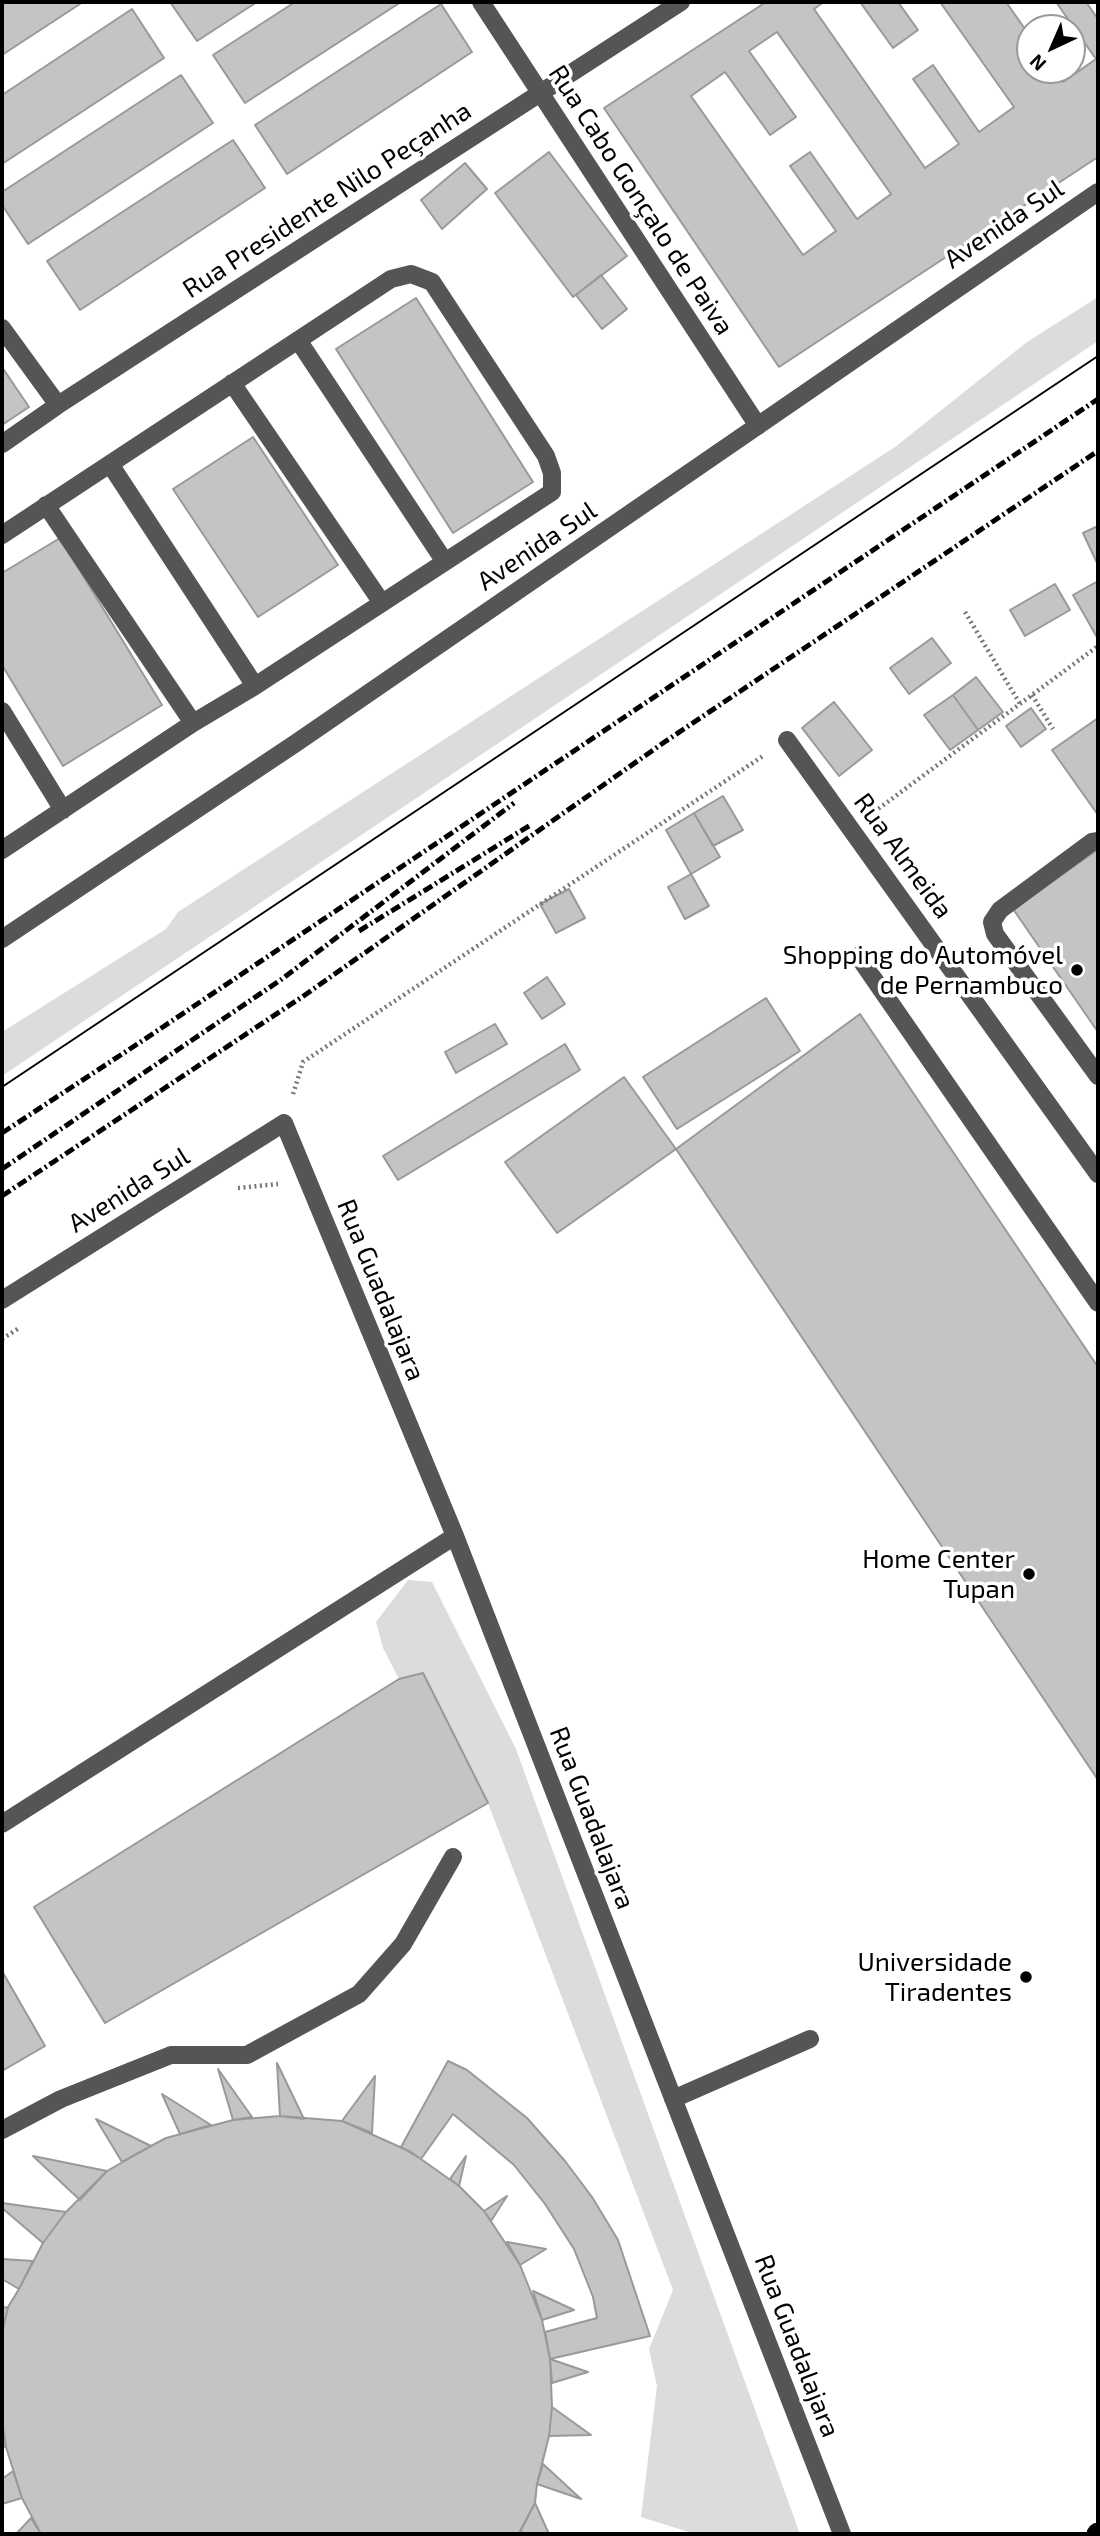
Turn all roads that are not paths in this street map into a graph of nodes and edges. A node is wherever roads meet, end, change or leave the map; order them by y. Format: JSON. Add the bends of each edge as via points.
{"nodes":[{"id":1,"x":481,"y":2,"type":"edge"},
{"id":2,"x":681,"y":2,"type":"edge"},
{"id":3,"x":540,"y":94,"type":"junction"},
{"id":4,"x":1098,"y":191,"type":"edge"},
{"id":5,"x":2,"y":328,"type":"edge"},
{"id":6,"x":299,"y":340,"type":"junction"},
{"id":7,"x":232,"y":383,"type":"junction"},
{"id":8,"x":58,"y":405,"type":"junction"},
{"id":9,"x":758,"y":426,"type":"junction"},
{"id":10,"x":2,"y":444,"type":"edge"},
{"id":11,"x":110,"y":464,"type":"junction"},
{"id":12,"x":46,"y":505,"type":"junction"},
{"id":13,"x":2,"y":535,"type":"edge"},
{"id":14,"x":445,"y":562,"type":"junction"},
{"id":15,"x":382,"y":603,"type":"junction"},
{"id":16,"x":255,"y":685,"type":"junction"},
{"id":17,"x":2,"y":711,"type":"edge"},
{"id":18,"x":193,"y":723,"type":"junction"},
{"id":19,"x":788,"y":740,"type":"road end"},
{"id":20,"x":63,"y":810,"type":"junction"},
{"id":21,"x":1098,"y":841,"type":"edge"},
{"id":22,"x":2,"y":850,"type":"edge"},
{"id":23,"x":2,"y":939,"type":"edge"},
{"id":24,"x":858,"y":956,"type":"dead end"},
{"id":25,"x":1098,"y":1076,"type":"edge"},
{"id":26,"x":284,"y":1123,"type":"joint"},
{"id":27,"x":1098,"y":1174,"type":"edge"},
{"id":28,"x":2,"y":1300,"type":"edge"},
{"id":29,"x":1098,"y":1303,"type":"edge"},
{"id":30,"x":454,"y":1536,"type":"junction"},
{"id":31,"x":2,"y":1824,"type":"edge"},
{"id":32,"x":453,"y":1857,"type":"dead end"},
{"id":33,"x":810,"y":2039,"type":"dead end"},
{"id":34,"x":673,"y":2099,"type":"junction"},
{"id":35,"x":2,"y":2130,"type":"edge"},
{"id":36,"x":842,"y":2534,"type":"edge"}],
"edges":[{"from":1,"to":3,"type":"street","name":"Rua Cabo Gonçalo de Paiva"},
{"from":2,"to":3,"type":"street","name":"Rua Presidente Nilo Peçanha"},
{"from":3,"to":8,"type":"street","name":"Rua Presidente Nilo Peçanha"},
{"from":3,"to":9,"type":"street","name":"Rua Cabo Gonçalo de Paiva"},
{"from":4,"to":9,"type":"street","name":"Avenida Sul"},
{"from":5,"to":8,"type":"street"},
{"from":6,"to":7,"type":"street"},
{"from":6,"to":14,"type":"street"},
{"from":6,"to":14,"type":"street","via":[[391,279],[411,274],[432,282],[546,456],[552,473],[552,492]]},
{"from":7,"to":11,"type":"street"},
{"from":7,"to":15,"type":"street"},
{"from":8,"to":10,"type":"street","name":"Rua Presidente Nilo Peçanha"},
{"from":9,"to":23,"type":"street","name":"Avenida Sul"},
{"from":11,"to":12,"type":"street"},
{"from":11,"to":16,"type":"street"},
{"from":12,"to":13,"type":"street"},
{"from":12,"to":18,"type":"street"},
{"from":14,"to":15,"type":"street"},
{"from":15,"to":16,"type":"street"},
{"from":16,"to":18,"type":"street"},
{"from":17,"to":20,"type":"street"},
{"from":18,"to":20,"type":"street"},
{"from":19,"to":27,"type":"street","name":"Rua Almeida"},
{"from":20,"to":22,"type":"street"},
{"from":21,"to":25,"type":"street","via":[[1000,910],[992,922],[995,934]]},
{"from":24,"to":29,"type":"street"},
{"from":26,"to":28,"type":"street","name":"Avenida Sul"},
{"from":26,"to":30,"type":"street","name":"Rua Guadalajara"},
{"from":30,"to":31,"type":"street"},
{"from":30,"to":34,"type":"street","name":"Rua Guadalajara"},
{"from":32,"to":35,"type":"street","via":[[403,1944],[359,1994],[247,2055],[171,2055],[61,2099]]},
{"from":33,"to":34,"type":"street"},
{"from":34,"to":36,"type":"street","name":"Rua Guadalajara"}]}
